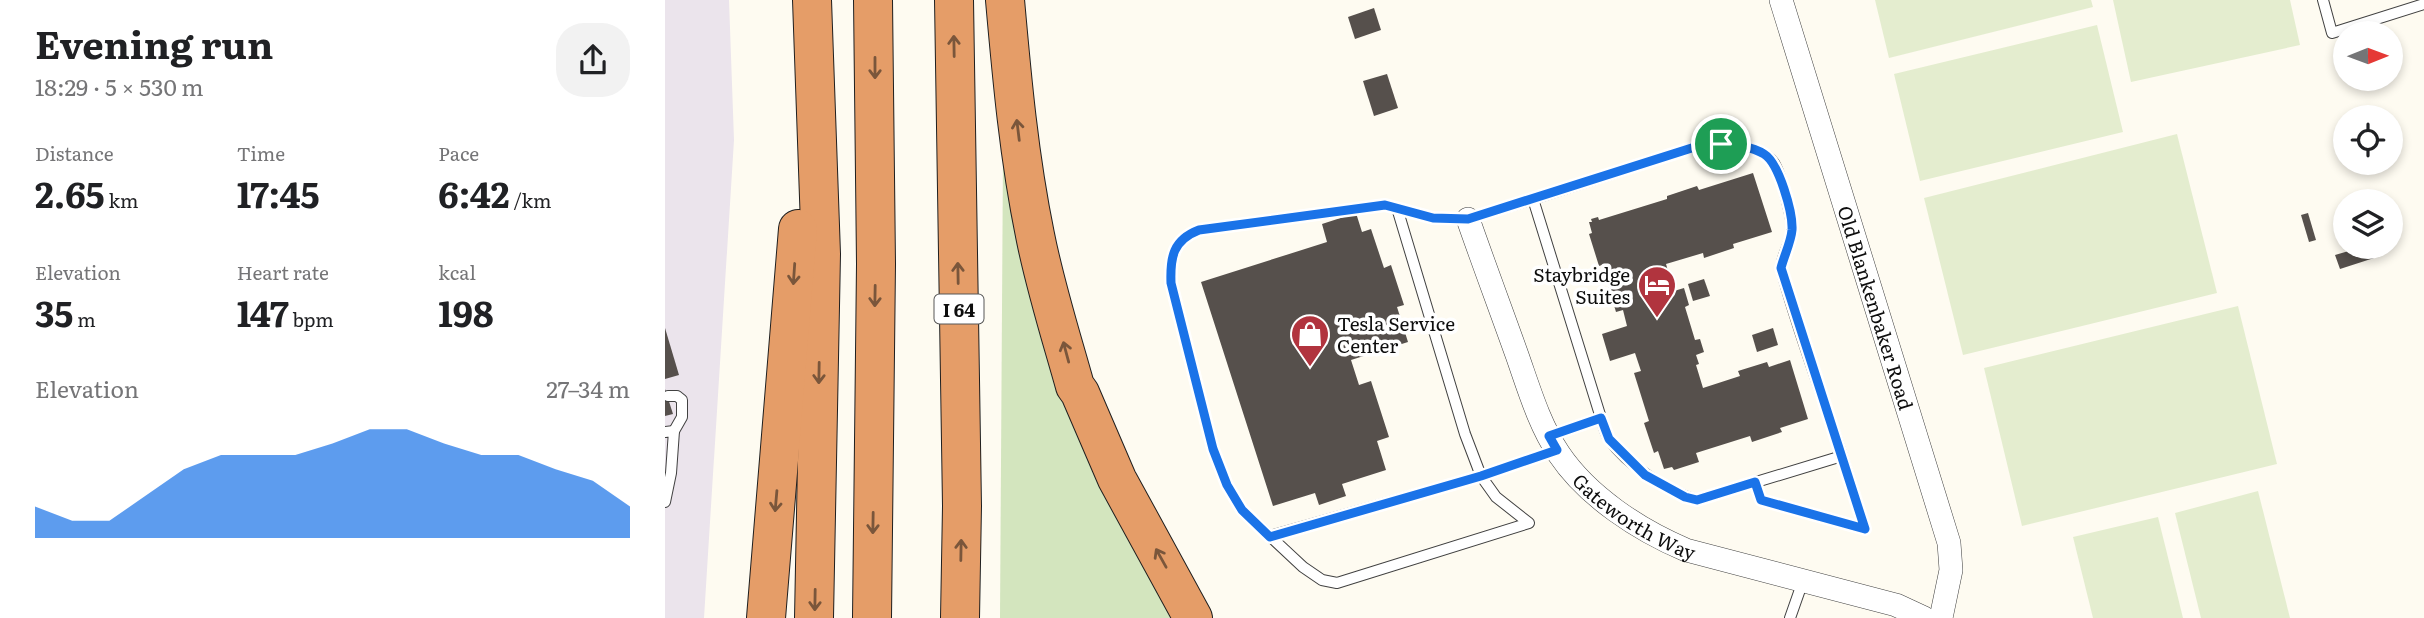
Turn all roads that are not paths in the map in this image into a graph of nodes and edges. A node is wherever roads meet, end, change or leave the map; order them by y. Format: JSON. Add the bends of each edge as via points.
{"nodes":[{"id":1,"x":873,"y":0,"type":"edge"},
{"id":2,"x":954,"y":0,"type":"edge"},
{"id":3,"x":1005,"y":0,"type":"edge"},
{"id":4,"x":1781,"y":0,"type":"edge"},
{"id":5,"x":2323,"y":0,"type":"edge"},
{"id":6,"x":2424,"y":4,"type":"edge"},
{"id":7,"x":813,"y":18,"type":"edge"},
{"id":8,"x":1533,"y":199,"type":"junction"},
{"id":9,"x":1397,"y":208,"type":"junction"},
{"id":10,"x":1468,"y":219,"type":"junction"},
{"id":11,"x":668,"y":396,"type":"dead end"},
{"id":12,"x":1601,"y":418,"type":"junction"},
{"id":13,"x":669,"y":431,"type":"edge"},
{"id":14,"x":1553,"y":443,"type":"junction"},
{"id":15,"x":1842,"y":456,"type":"junction"},
{"id":16,"x":1481,"y":476,"type":"junction"},
{"id":17,"x":1755,"y":482,"type":"junction"},
{"id":18,"x":665,"y":502,"type":"edge"},
{"id":19,"x":1270,"y":537,"type":"junction"},
{"id":20,"x":1803,"y":580,"type":"junction"},
{"id":21,"x":766,"y":618,"type":"edge"},
{"id":22,"x":814,"y":618,"type":"edge"},
{"id":23,"x":872,"y":618,"type":"edge"},
{"id":24,"x":960,"y":618,"type":"edge"},
{"id":25,"x":1193,"y":618,"type":"edge"},
{"id":26,"x":1790,"y":618,"type":"edge"},
{"id":27,"x":1924,"y":618,"type":"edge"},
{"id":28,"x":1941,"y":618,"type":"edge"}],
"edges":[{"from":1,"to":23,"type":"highway","one_way":true},
{"from":24,"to":2,"type":"highway","number":"I 64","one_way":true},
{"from":25,"to":3,"type":"highway","one_way":true,"via":[[1117,478],[1075,386],[1026,188]]},
{"from":4,"to":28,"type":"street","name":"Old Blankenbaker Road","via":[[1949,543],[1951,570]]},
{"from":5,"to":6,"type":"lane","via":[[2332,33]]},
{"from":7,"to":21,"type":"highway","one_way":true},
{"from":7,"to":22,"type":"highway","one_way":true,"via":[[821,254]]},
{"from":8,"to":10,"type":"lane"},
{"from":8,"to":12,"type":"lane"},
{"from":8,"to":15,"type":"lane","via":[[1698,146],[1743,146],[1764,154],[1774,163],[1789,209],[1792,232],[1781,268]]},
{"from":9,"to":10,"type":"lane","via":[[1433,218]]},
{"from":9,"to":16,"type":"lane"},
{"from":9,"to":19,"type":"lane","via":[[1385,205],[1199,230],[1186,235],[1174,250],[1171,283],[1213,449],[1242,510]]},
{"from":10,"to":14,"type":"street","name":"Gateworth Way","via":[[1542,424]]},
{"from":11,"to":13,"type":"lane","via":[[682,400],[683,418]]},
{"from":12,"to":14,"type":"lane"},
{"from":12,"to":17,"type":"lane","via":[[1609,439],[1645,475],[1685,497],[1697,500]]},
{"from":13,"to":18,"type":"lane","via":[[671,473]]},
{"from":14,"to":16,"type":"lane"},
{"from":14,"to":20,"type":"street","name":"Gateworth Way","via":[[1583,481],[1619,514],[1654,537],[1686,550]]},
{"from":15,"to":17,"type":"lane"},
{"from":15,"to":17,"type":"lane","via":[[1865,529],[1761,500]]},
{"from":16,"to":19,"type":"lane"},
{"from":16,"to":19,"type":"lane","via":[[1496,497],[1529,523],[1337,583],[1322,580],[1303,567]]},
{"from":20,"to":26,"type":"lane"},
{"from":20,"to":27,"type":"street","name":"Gateworth Way","via":[[1895,605]]}]}
